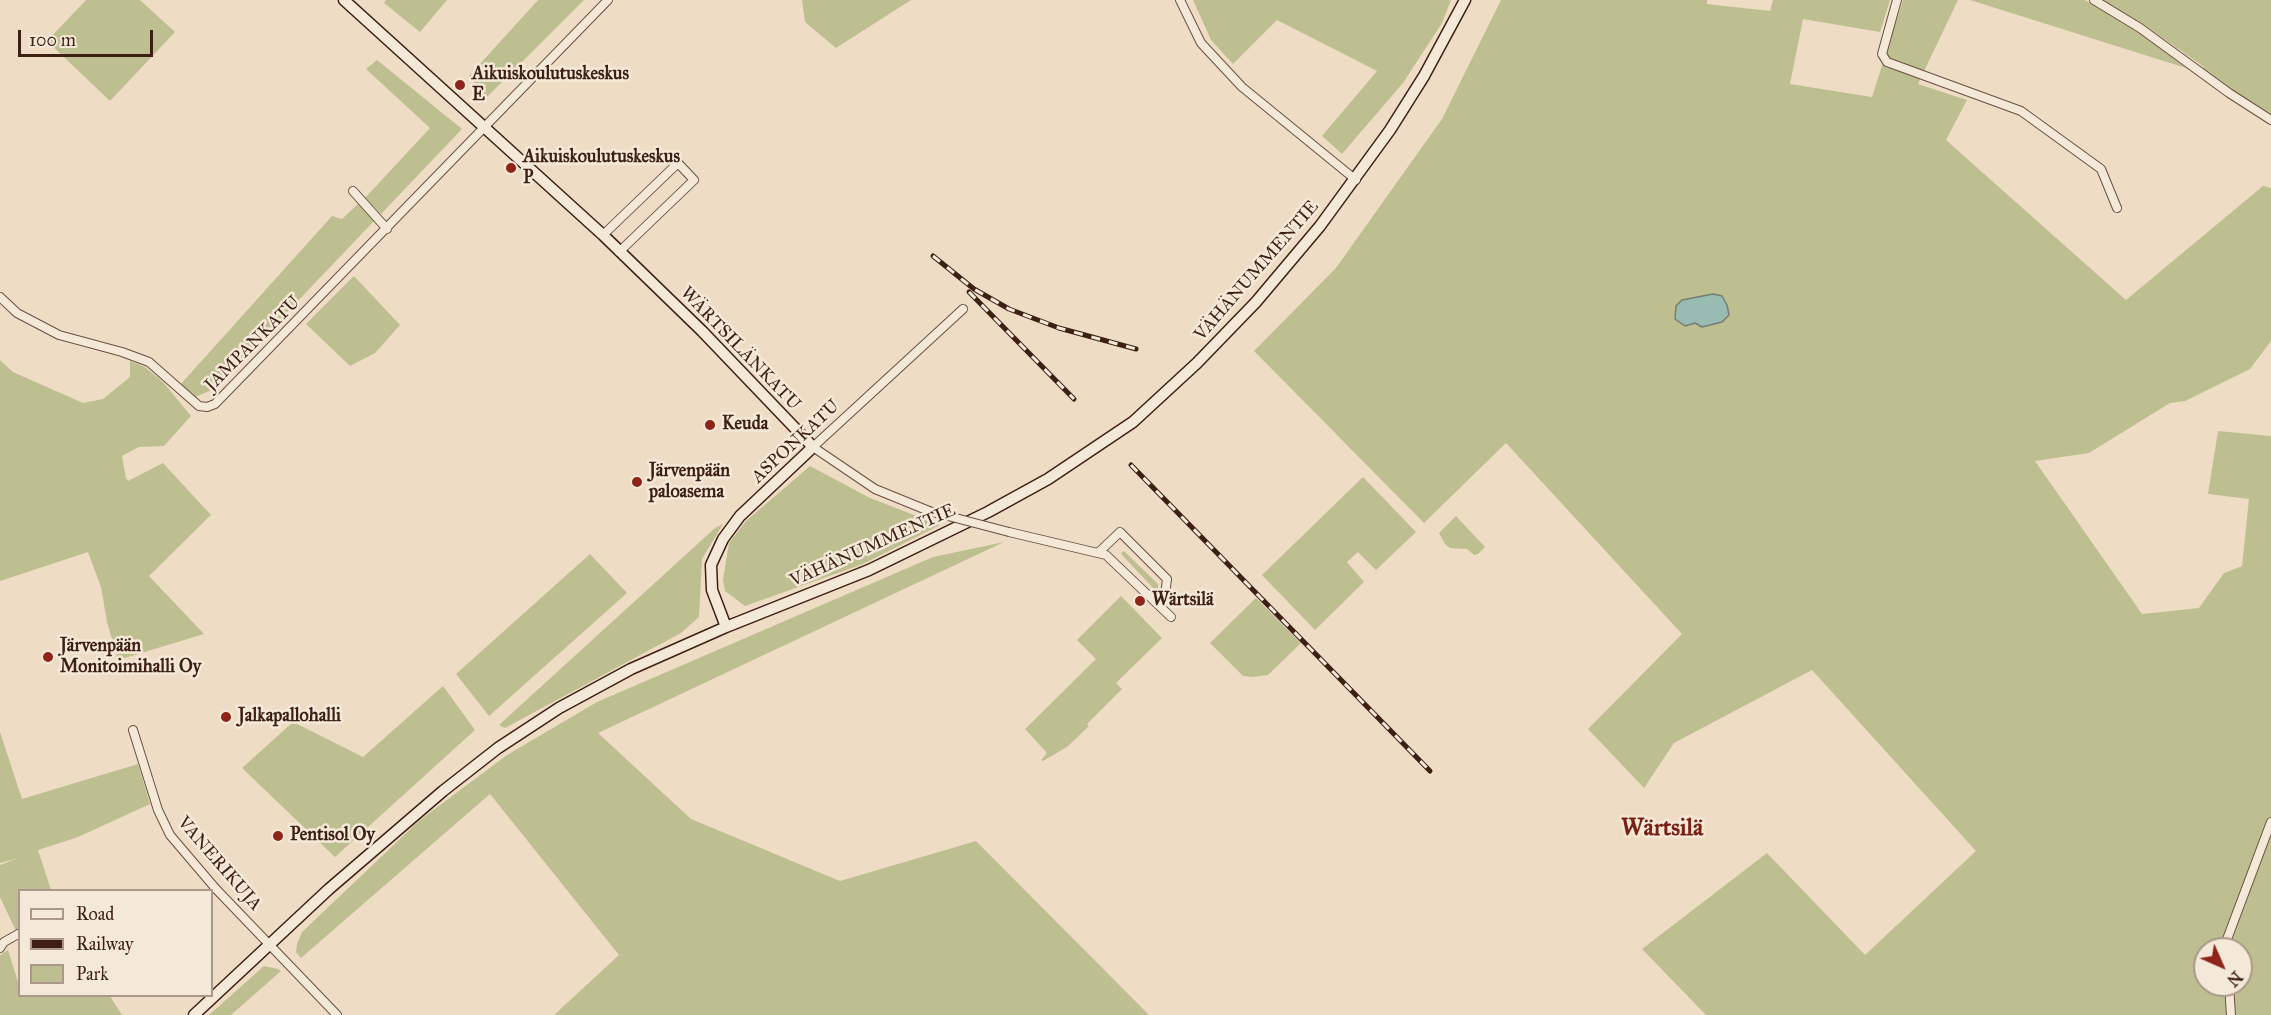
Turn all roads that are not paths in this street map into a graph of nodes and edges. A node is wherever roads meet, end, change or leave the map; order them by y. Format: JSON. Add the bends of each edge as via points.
{"nodes":[{"id":1,"x":344,"y":0,"type":"edge"},
{"id":2,"x":608,"y":0,"type":"edge"},
{"id":3,"x":1180,"y":0,"type":"edge"},
{"id":4,"x":1465,"y":0,"type":"edge"},
{"id":5,"x":1897,"y":0,"type":"edge"},
{"id":6,"x":2094,"y":0,"type":"edge"},
{"id":7,"x":2271,"y":120,"type":"edge"},
{"id":8,"x":485,"y":127,"type":"junction"},
{"id":9,"x":1356,"y":180,"type":"junction"},
{"id":10,"x":353,"y":191,"type":"dead end"},
{"id":11,"x":2117,"y":208,"type":"dead end"},
{"id":12,"x":387,"y":228,"type":"junction"},
{"id":13,"x":603,"y":235,"type":"junction"},
{"id":14,"x":619,"y":252,"type":"junction"},
{"id":15,"x":0,"y":297,"type":"edge"},
{"id":16,"x":963,"y":309,"type":"dead end"},
{"id":17,"x":813,"y":447,"type":"junction"},
{"id":18,"x":1099,"y":552,"type":"junction"},
{"id":19,"x":1158,"y":603,"type":"junction"},
{"id":20,"x":1171,"y":617,"type":"dead end"},
{"id":21,"x":726,"y":627,"type":"junction"},
{"id":22,"x":133,"y":730,"type":"dead end"},
{"id":23,"x":2271,"y":822,"type":"edge"},
{"id":24,"x":18,"y":934,"type":"edge"},
{"id":25,"x":2228,"y":937,"type":"edge"},
{"id":26,"x":270,"y":944,"type":"junction"},
{"id":27,"x":0,"y":948,"type":"edge"},
{"id":28,"x":2230,"y":997,"type":"edge"},
{"id":29,"x":194,"y":1015,"type":"edge"},
{"id":30,"x":337,"y":1015,"type":"edge"},
{"id":31,"x":2231,"y":1015,"type":"edge"}],
"edges":[{"from":1,"to":8,"type":"main road","name":"WÄRTSILÄNKATU"},
{"from":2,"to":8,"type":"street","name":"JAMPANKATU"},
{"from":3,"to":9,"type":"street","via":[[1201,43],[1242,87]]},
{"from":4,"to":9,"type":"main road","name":"VÄHÄNUMMENTIE","via":[[1424,76]]},
{"from":5,"to":11,"type":"street","via":[[1882,54],[1887,62],[2022,111],[2101,169]]},
{"from":6,"to":7,"type":"street"},
{"from":8,"to":12,"type":"street","name":"JAMPANKATU"},
{"from":8,"to":13,"type":"main road","name":"WÄRTSILÄNKATU"},
{"from":9,"to":21,"type":"main road","name":"VÄHÄNUMMENTIE","via":[[1256,302],[1133,422],[1048,479],[988,512],[869,570]]},
{"from":10,"to":12,"type":"street"},
{"from":12,"to":15,"type":"street","name":"JAMPANKATU","via":[[227,393],[207,407],[191,402],[149,362],[59,335],[17,313]]},
{"from":13,"to":14,"type":"main road","name":"WÄRTSILÄNKATU"},
{"from":13,"to":14,"type":"street","via":[[678,164],[694,180]]},
{"from":14,"to":17,"type":"main road","name":"WÄRTSILÄNKATU","via":[[702,331]]},
{"from":16,"to":17,"type":"street","name":"ASPONKATU"},
{"from":17,"to":18,"type":"street","name":"WÄRTSILÄNKATU","bridge":true,"via":[[876,489],[928,511]]},
{"from":17,"to":21,"type":"main road","name":"ASPONKATU","via":[[740,516],[723,539],[711,565],[712,590]]},
{"from":18,"to":19,"type":"street","name":"WÄRTSILÄNKATU"},
{"from":18,"to":19,"type":"street","via":[[1120,532],[1167,579],[1165,595]]},
{"from":19,"to":20,"type":"street","name":"WÄRTSILÄNKATU"},
{"from":21,"to":26,"type":"main road","name":"VÄHÄNUMMENTIE","via":[[631,669],[559,708],[506,743],[443,790]]},
{"from":22,"to":26,"type":"street","name":"VANERIKUJA","via":[[158,810],[170,835]]},
{"from":23,"to":25,"type":"street"},
{"from":24,"to":27,"type":"street"},
{"from":26,"to":29,"type":"main road","name":"VÄHÄNUMMENTIE"},
{"from":26,"to":30,"type":"street","name":"VANERIKUJA"},
{"from":28,"to":31,"type":"street"}]}
